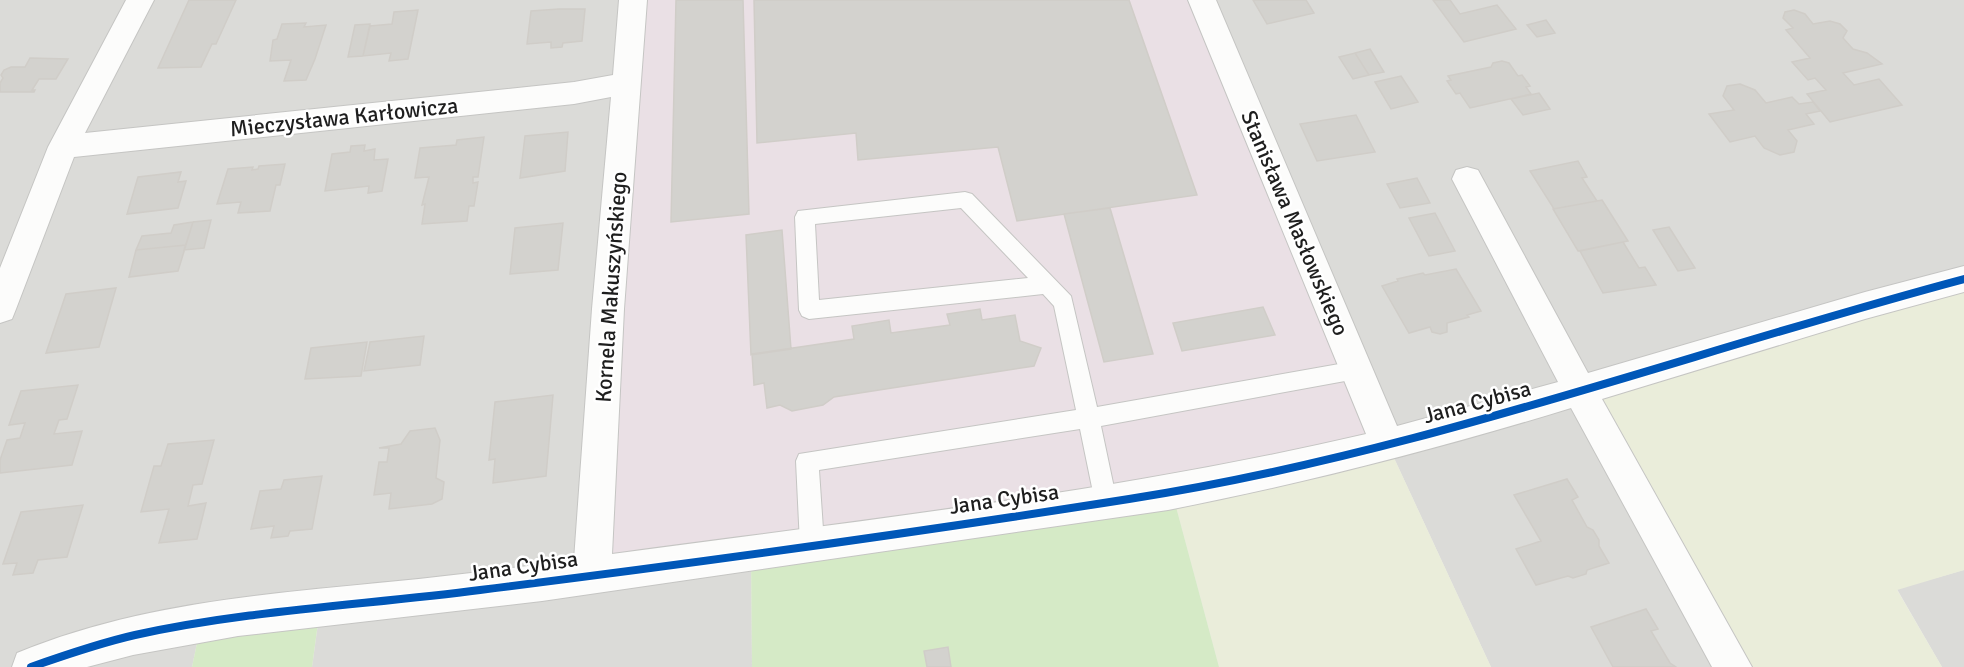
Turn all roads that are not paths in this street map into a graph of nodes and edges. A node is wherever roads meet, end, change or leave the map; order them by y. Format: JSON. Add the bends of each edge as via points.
{"nodes":[{"id":1,"x":140,"y":0,"type":"edge"},
{"id":2,"x":633,"y":0,"type":"edge"},
{"id":3,"x":1202,"y":0,"type":"edge"},
{"id":4,"x":625,"y":84,"type":"junction"},
{"id":5,"x":63,"y":147,"type":"junction"},
{"id":6,"x":1467,"y":179,"type":"dead end"},
{"id":7,"x":1964,"y":279,"type":"edge"},
{"id":8,"x":1047,"y":285,"type":"junction"},
{"id":9,"x":0,"y":309,"type":"edge"},
{"id":10,"x":1356,"y":370,"type":"junction"},
{"id":11,"x":1580,"y":391,"type":"junction"},
{"id":12,"x":1089,"y":418,"type":"junction"},
{"id":13,"x":1388,"y":445,"type":"junction"},
{"id":14,"x":1106,"y":502,"type":"junction"},
{"id":15,"x":812,"y":544,"type":"junction"},
{"id":16,"x":592,"y":575,"type":"junction"},
{"id":17,"x":31,"y":667,"type":"edge"},
{"id":18,"x":1733,"y":667,"type":"edge"}],
"edges":[{"from":1,"to":5,"type":"street"},
{"from":2,"to":4,"type":"street","name":"Kornela Makuszyńskiego"},
{"from":3,"to":10,"type":"street","name":"Stanisława Masłowskiego"},
{"from":4,"to":5,"type":"street","name":"Mieczysława Karłowicza","via":[[574,93]]},
{"from":4,"to":16,"type":"street","name":"Kornela Makuszyńskiego"},
{"from":5,"to":9,"type":"street"},
{"from":6,"to":11,"type":"street"},
{"from":7,"to":11,"type":"street","name":"Jana Cybisa","via":[[1879,300]]},
{"from":8,"to":8,"type":"lane","via":[[965,200],[805,217],[809,310]]},
{"from":8,"to":12,"type":"lane","via":[[1064,302]]},
{"from":10,"to":12,"type":"lane"},
{"from":10,"to":13,"type":"street","name":"Stanisława Masłowskiego"},
{"from":11,"to":13,"type":"street","name":"Jana Cybisa"},
{"from":11,"to":18,"type":"street"},
{"from":12,"to":14,"type":"lane"},
{"from":12,"to":15,"type":"lane","via":[[807,461]]},
{"from":13,"to":14,"type":"street","name":"Jana Cybisa","via":[[1172,492]]},
{"from":14,"to":15,"type":"street","name":"Jana Cybisa"},
{"from":15,"to":16,"type":"street","name":"Jana Cybisa"},
{"from":16,"to":17,"type":"street","name":"Jana Cybisa","via":[[159,630],[71,651]]}]}
